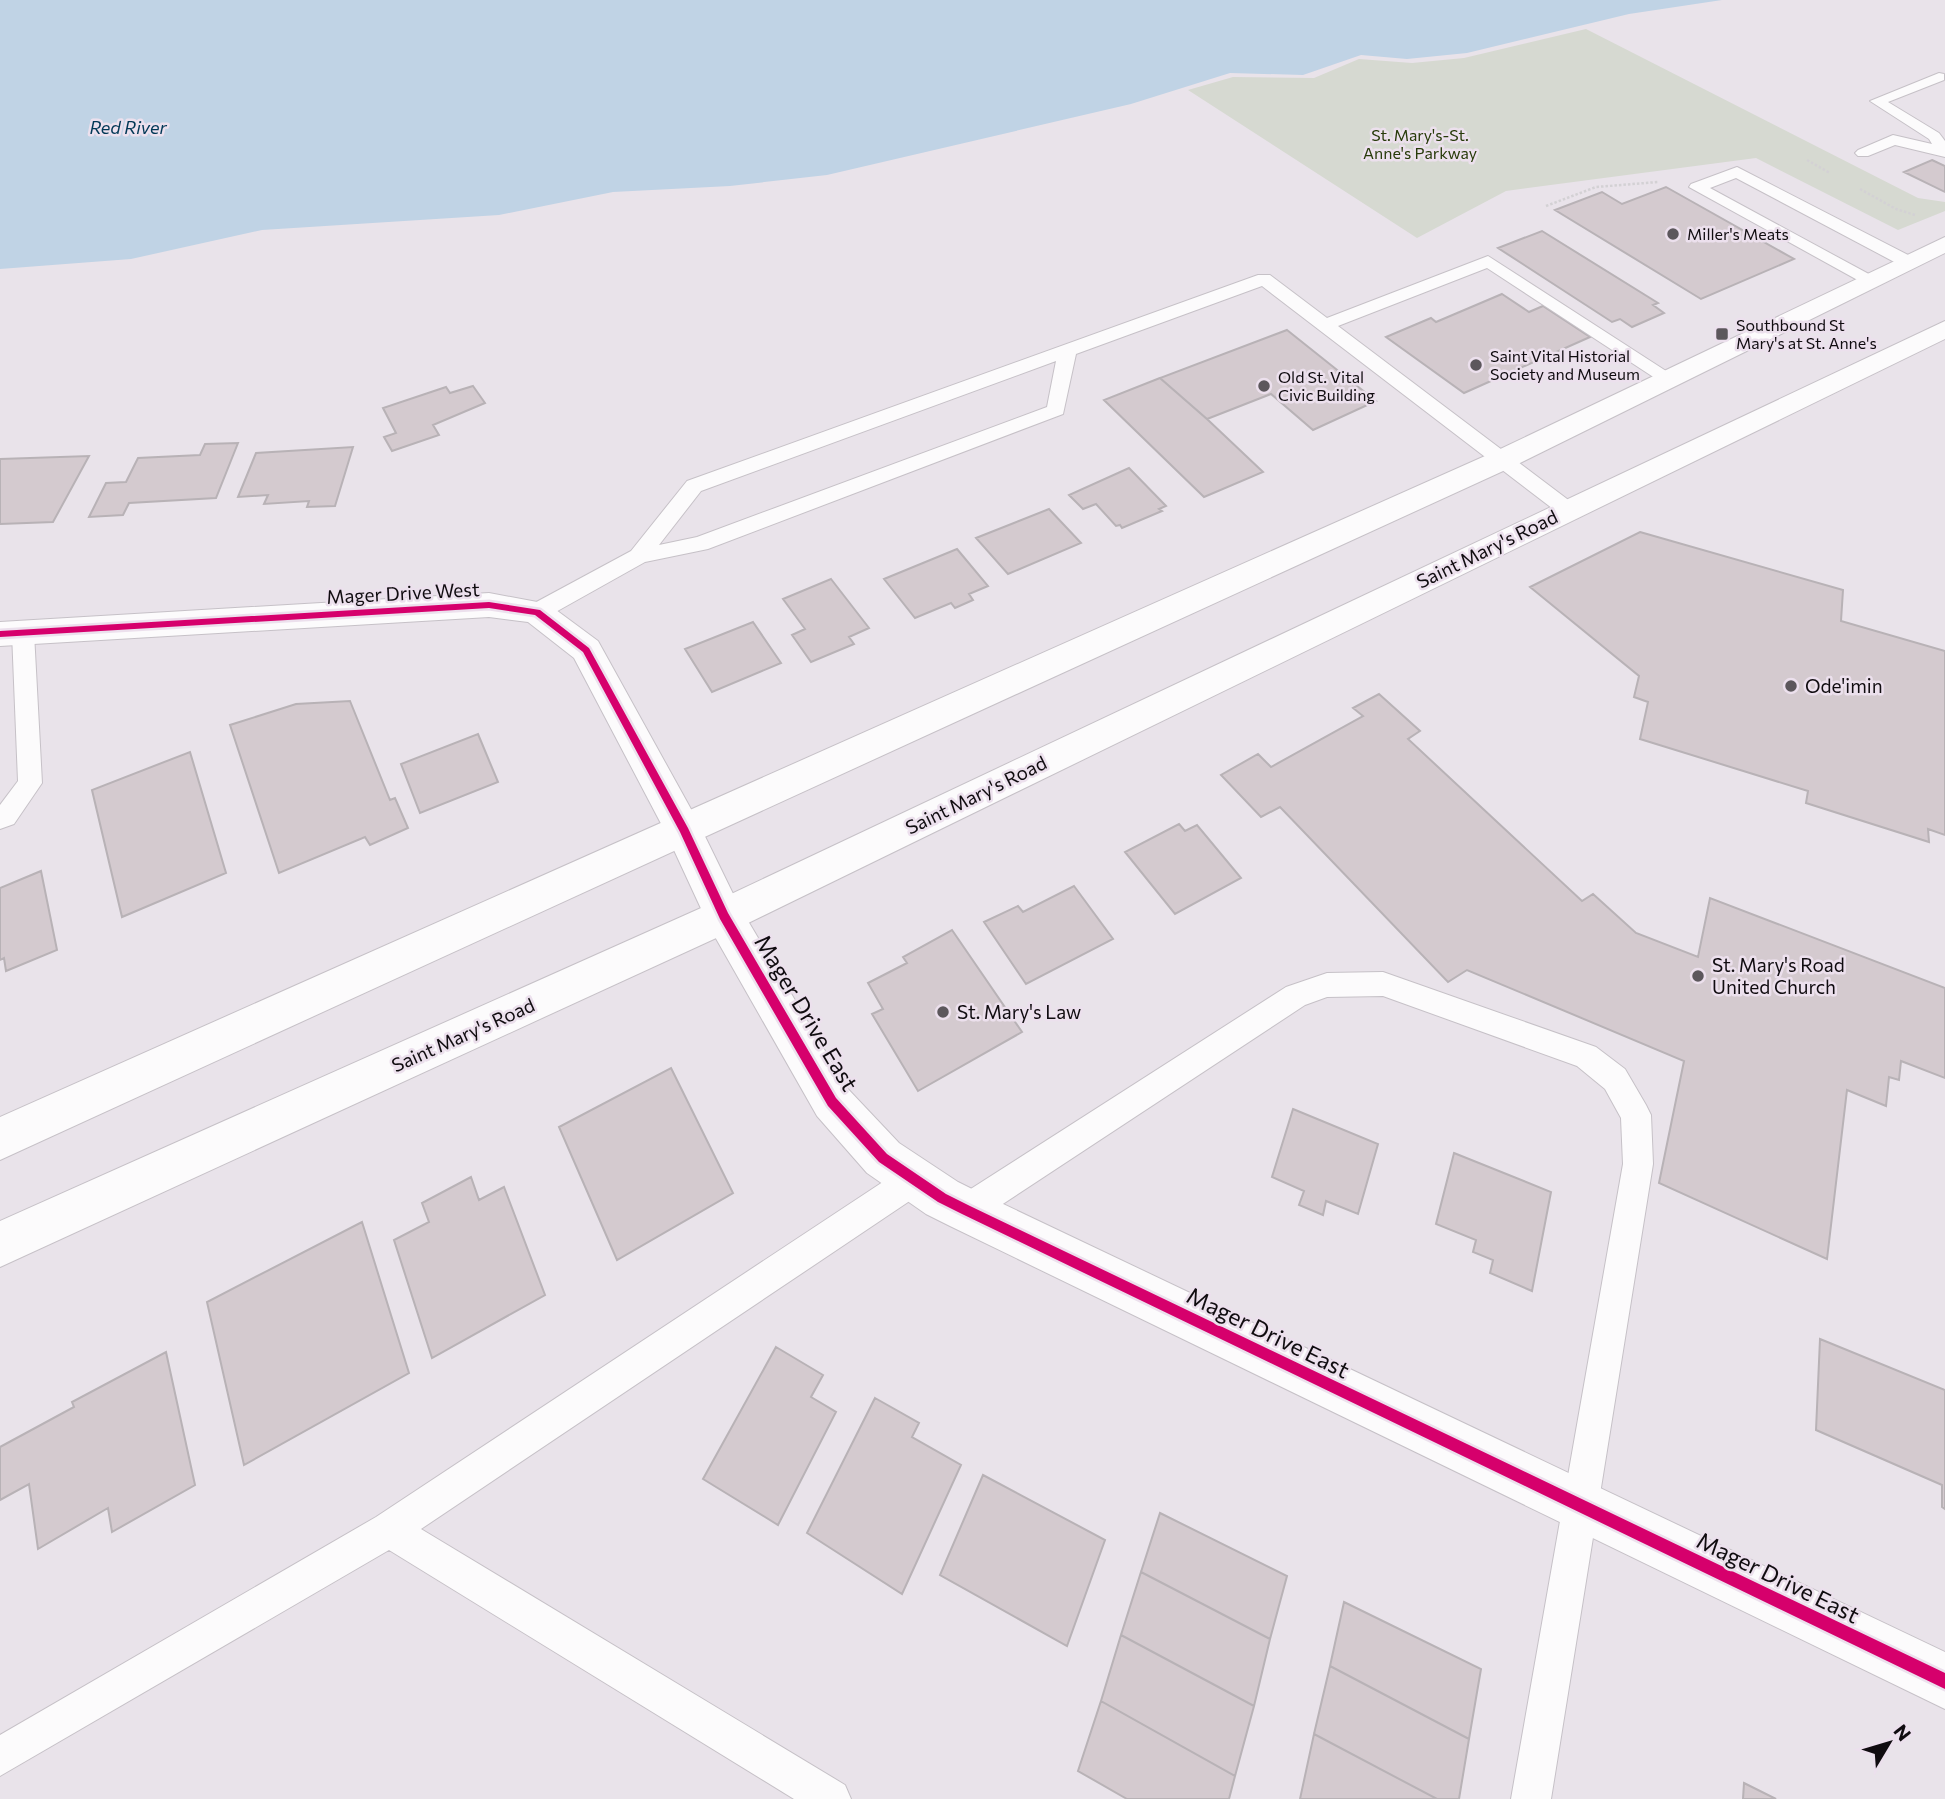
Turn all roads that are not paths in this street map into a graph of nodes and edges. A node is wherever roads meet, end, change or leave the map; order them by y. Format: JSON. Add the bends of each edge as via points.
{"nodes":[{"id":1,"x":1939,"y":76,"type":"dead end"},
{"id":2,"x":1863,"y":153,"type":"dead end"},
{"id":3,"x":1935,"y":232,"type":"edge"},
{"id":4,"x":1906,"y":261,"type":"junction"},
{"id":5,"x":1869,"y":279,"type":"junction"},
{"id":6,"x":1325,"y":325,"type":"junction"},
{"id":7,"x":1945,"y":329,"type":"edge"},
{"id":8,"x":1067,"y":351,"type":"junction"},
{"id":9,"x":1671,"y":380,"type":"junction"},
{"id":10,"x":1504,"y":459,"type":"junction"},
{"id":11,"x":1568,"y":510,"type":"junction"},
{"id":12,"x":639,"y":556,"type":"junction"},
{"id":13,"x":537,"y":612,"type":"junction"},
{"id":14,"x":12,"y":634,"type":"edge"},
{"id":15,"x":0,"y":820,"type":"edge"},
{"id":16,"x":684,"y":831,"type":"junction"},
{"id":17,"x":724,"y":916,"type":"junction"},
{"id":18,"x":0,"y":1139,"type":"edge"},
{"id":19,"x":915,"y":1179,"type":"junction"},
{"id":20,"x":966,"y":1210,"type":"junction"},
{"id":21,"x":0,"y":1244,"type":"edge"},
{"id":22,"x":1579,"y":1507,"type":"junction"},
{"id":23,"x":389,"y":1530,"type":"junction"},
{"id":24,"x":1945,"y":1681,"type":"edge"},
{"id":25,"x":0,"y":1757,"type":"edge"},
{"id":26,"x":831,"y":1799,"type":"edge"},
{"id":27,"x":1531,"y":1799,"type":"edge"}],
"edges":[{"from":1,"to":2,"type":"lane","via":[[1877,101],[1934,136],[1945,152],[1893,140]]},
{"from":3,"to":4,"type":"main road"},
{"from":4,"to":5,"type":"main road"},
{"from":4,"to":5,"type":"lane","via":[[1737,172],[1697,187]]},
{"from":5,"to":9,"type":"main road"},
{"from":6,"to":8,"type":"lane","via":[[1264,279]]},
{"from":6,"to":9,"type":"lane","via":[[1488,261]]},
{"from":6,"to":10,"type":"lane"},
{"from":7,"to":11,"type":"main road","name":"Saint Mary's Road"},
{"from":8,"to":12,"type":"lane","via":[[694,486]]},
{"from":8,"to":12,"type":"lane","via":[[1056,410],[701,544]]},
{"from":9,"to":10,"type":"main road"},
{"from":10,"to":11,"type":"lane"},
{"from":10,"to":16,"type":"main road"},
{"from":11,"to":17,"type":"main road","name":"Saint Mary's Road"},
{"from":12,"to":13,"type":"lane"},
{"from":13,"to":14,"type":"main road","name":"Mager Drive West","via":[[489,606]]},
{"from":13,"to":16,"type":"main road","via":[[586,650]]},
{"from":14,"to":15,"type":"lane","via":[[30,783]]},
{"from":16,"to":17,"type":"main road","name":"Mager Drive East"},
{"from":16,"to":18,"type":"main road"},
{"from":17,"to":19,"type":"main road","name":"Mager Drive East","via":[[832,1102],[883,1158]]},
{"from":17,"to":21,"type":"main road","name":"Saint Mary's Road"},
{"from":19,"to":20,"type":"main road","name":"Mager Drive East"},
{"from":19,"to":23,"type":"lane"},
{"from":20,"to":22,"type":"main road","name":"Mager Drive East"},
{"from":20,"to":22,"type":"lane","via":[[1296,996],[1327,985],[1383,984],[1586,1056],[1615,1079],[1636,1115],[1639,1164]]},
{"from":22,"to":24,"type":"main road","name":"Mager Drive East"},
{"from":22,"to":27,"type":"lane"},
{"from":23,"to":25,"type":"lane"},
{"from":23,"to":26,"type":"lane"}]}
